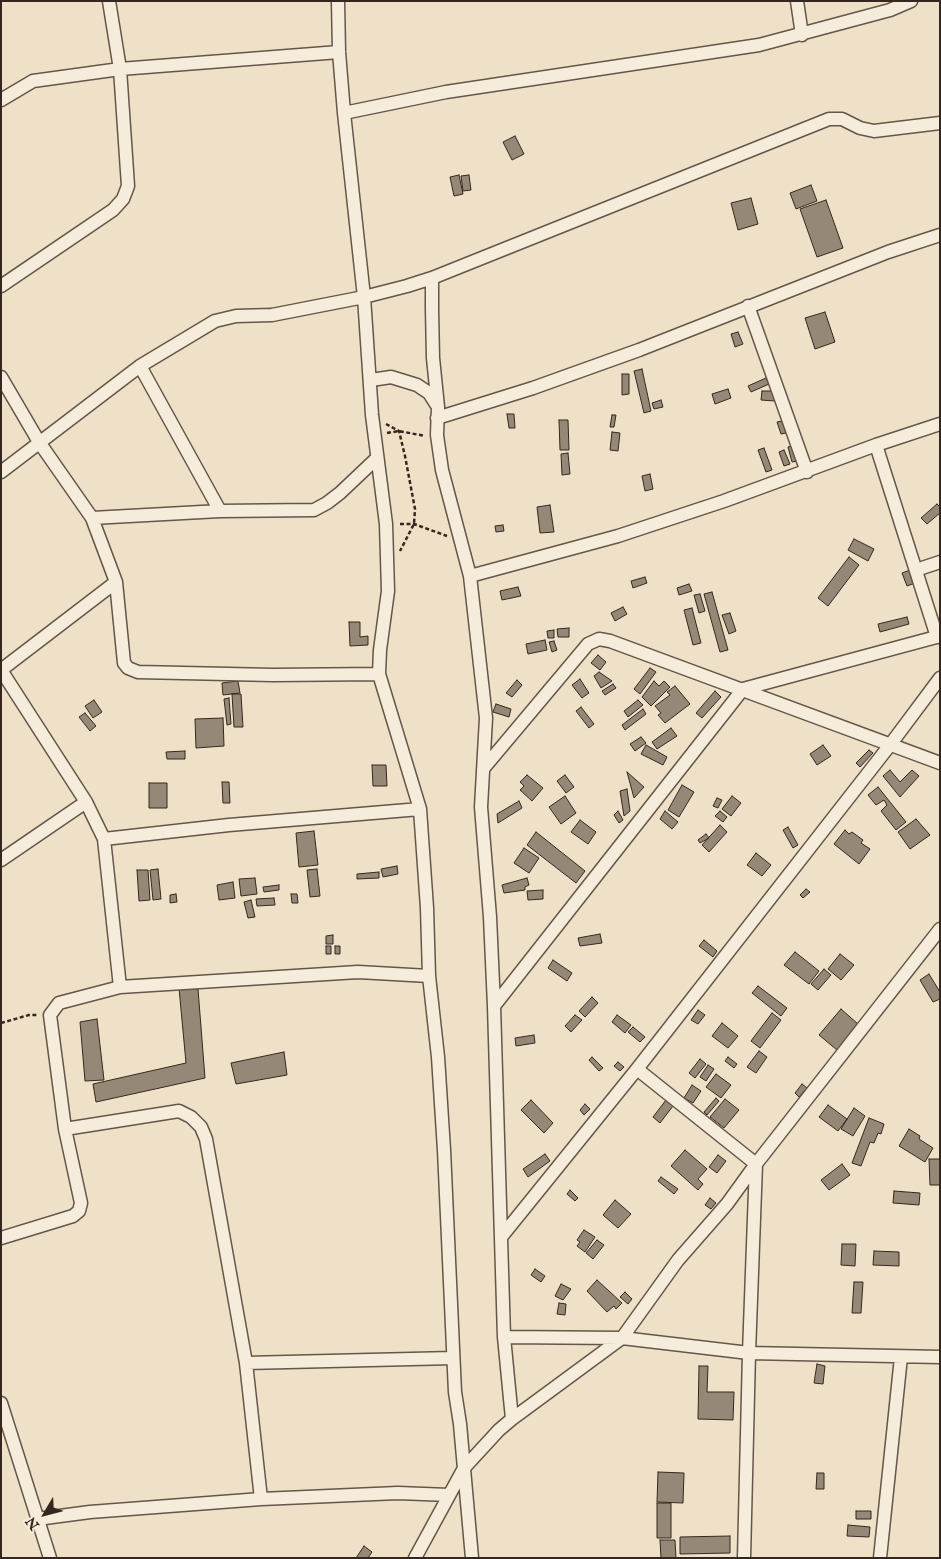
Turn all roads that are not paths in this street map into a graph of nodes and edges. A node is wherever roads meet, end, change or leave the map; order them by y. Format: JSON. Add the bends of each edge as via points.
{"nodes":[{"id":1,"x":109,"y":1,"type":"edge"},
{"id":2,"x":797,"y":1,"type":"edge"},
{"id":3,"x":911,"y":1,"type":"edge"},
{"id":4,"x":342,"y":3,"type":"edge"},
{"id":5,"x":802,"y":35,"type":"junction"},
{"id":6,"x":339,"y":52,"type":"junction"},
{"id":7,"x":120,"y":70,"type":"junction"},
{"id":8,"x":1,"y":100,"type":"edge"},
{"id":9,"x":344,"y":113,"type":"junction"},
{"id":10,"x":940,"y":122,"type":"edge"},
{"id":11,"x":940,"y":235,"type":"edge"},
{"id":12,"x":432,"y":278,"type":"junction"},
{"id":13,"x":1,"y":286,"type":"edge"},
{"id":14,"x":364,"y":297,"type":"junction"},
{"id":15,"x":748,"y":306,"type":"junction"},
{"id":16,"x":140,"y":366,"type":"junction"},
{"id":17,"x":1,"y":377,"type":"edge"},
{"id":18,"x":370,"y":380,"type":"junction"},
{"id":19,"x":438,"y":412,"type":"junction"},
{"id":20,"x":940,"y":424,"type":"edge"},
{"id":21,"x":39,"y":442,"type":"junction"},
{"id":22,"x":876,"y":445,"type":"junction"},
{"id":23,"x":377,"y":458,"type":"junction"},
{"id":24,"x":1,"y":472,"type":"edge"},
{"id":25,"x":807,"y":472,"type":"junction"},
{"id":26,"x":220,"y":511,"type":"junction"},
{"id":27,"x":92,"y":518,"type":"junction"},
{"id":28,"x":940,"y":562,"type":"edge"},
{"id":29,"x":916,"y":570,"type":"junction"},
{"id":30,"x":470,"y":576,"type":"junction"},
{"id":31,"x":116,"y":582,"type":"junction"},
{"id":32,"x":938,"y":637,"type":"edge"},
{"id":33,"x":1,"y":670,"type":"edge"},
{"id":34,"x":379,"y":674,"type":"junction"},
{"id":35,"x":940,"y":678,"type":"edge"},
{"id":36,"x":743,"y":689,"type":"junction"},
{"id":37,"x":890,"y":745,"type":"junction"},
{"id":38,"x":940,"y":763,"type":"edge"},
{"id":39,"x":483,"y":769,"type":"junction"},
{"id":40,"x":86,"y":802,"type":"junction"},
{"id":41,"x":420,"y":809,"type":"junction"},
{"id":42,"x":104,"y":840,"type":"junction"},
{"id":43,"x":1,"y":860,"type":"edge"},
{"id":44,"x":940,"y":929,"type":"edge"},
{"id":45,"x":429,"y":976,"type":"junction"},
{"id":46,"x":120,"y":987,"type":"junction"},
{"id":47,"x":494,"y":1006,"type":"junction"},
{"id":48,"x":637,"y":1069,"type":"junction"},
{"id":49,"x":65,"y":1129,"type":"junction"},
{"id":50,"x":756,"y":1164,"type":"junction"},
{"id":51,"x":502,"y":1236,"type":"junction"},
{"id":52,"x":1,"y":1238,"type":"edge"},
{"id":53,"x":504,"y":1337,"type":"junction"},
{"id":54,"x":622,"y":1338,"type":"junction"},
{"id":55,"x":749,"y":1353,"type":"junction"},
{"id":56,"x":901,"y":1357,"type":"junction"},
{"id":57,"x":453,"y":1358,"type":"junction"},
{"id":58,"x":940,"y":1358,"type":"edge"},
{"id":59,"x":246,"y":1363,"type":"junction"},
{"id":60,"x":1,"y":1403,"type":"edge"},
{"id":61,"x":512,"y":1419,"type":"junction"},
{"id":62,"x":464,"y":1468,"type":"junction"},
{"id":63,"x":450,"y":1495,"type":"junction"},
{"id":64,"x":261,"y":1499,"type":"junction"},
{"id":65,"x":37,"y":1519,"type":"junction"},
{"id":66,"x":50,"y":1558,"type":"edge"},
{"id":67,"x":415,"y":1558,"type":"edge"},
{"id":68,"x":472,"y":1558,"type":"edge"},
{"id":69,"x":744,"y":1558,"type":"edge"},
{"id":70,"x":880,"y":1558,"type":"edge"}],
"edges":[{"from":1,"to":7,"type":"street"},
{"from":2,"to":5,"type":"street"},
{"from":3,"to":5,"type":"street"},
{"from":4,"to":6,"type":"street"},
{"from":5,"to":9,"type":"street","via":[[759,45],[431,94]]},
{"from":6,"to":7,"type":"street"},
{"from":6,"to":9,"type":"street"},
{"from":7,"to":8,"type":"street","via":[[33,81]]},
{"from":7,"to":13,"type":"street","via":[[128,186],[123,199],[113,210]]},
{"from":9,"to":14,"type":"street"},
{"from":10,"to":12,"type":"street","via":[[874,131],[842,119],[829,119]]},
{"from":11,"to":15,"type":"street"},
{"from":12,"to":14,"type":"street"},
{"from":12,"to":19,"type":"street","via":[[433,358]]},
{"from":14,"to":16,"type":"street","via":[[272,315],[236,316],[215,321]]},
{"from":14,"to":18,"type":"street"},
{"from":15,"to":19,"type":"street","via":[[640,350],[532,388]]},
{"from":15,"to":25,"type":"street"},
{"from":16,"to":21,"type":"street"},
{"from":16,"to":26,"type":"street"},
{"from":17,"to":21,"type":"street"},
{"from":18,"to":19,"type":"street","via":[[391,377],[417,385],[428,393]]},
{"from":18,"to":23,"type":"street"},
{"from":19,"to":30,"type":"street","via":[[437,435],[442,470]]},
{"from":20,"to":22,"type":"street"},
{"from":21,"to":24,"type":"street"},
{"from":21,"to":27,"type":"street"},
{"from":22,"to":25,"type":"street"},
{"from":22,"to":29,"type":"street"},
{"from":23,"to":26,"type":"street","via":[[340,493],[314,510]]},
{"from":23,"to":34,"type":"street","via":[[386,524],[388,575]]},
{"from":25,"to":30,"type":"street","via":[[618,536]]},
{"from":26,"to":27,"type":"street"},
{"from":27,"to":31,"type":"street"},
{"from":28,"to":29,"type":"street"},
{"from":29,"to":32,"type":"street"},
{"from":30,"to":39,"type":"street","via":[[486,718]]},
{"from":31,"to":33,"type":"street"},
{"from":31,"to":34,"type":"street","via":[[124,663],[132,671]]},
{"from":32,"to":36,"type":"street"},
{"from":33,"to":40,"type":"street"},
{"from":34,"to":41,"type":"street"},
{"from":35,"to":37,"type":"street"},
{"from":36,"to":37,"type":"street"},
{"from":36,"to":39,"type":"street","via":[[599,639],[588,644]]},
{"from":36,"to":47,"type":"street"},
{"from":37,"to":38,"type":"street"},
{"from":37,"to":48,"type":"street"},
{"from":39,"to":47,"type":"street","via":[[481,807]]},
{"from":40,"to":42,"type":"street"},
{"from":40,"to":43,"type":"street"},
{"from":41,"to":42,"type":"street","via":[[230,825]]},
{"from":41,"to":45,"type":"street"},
{"from":42,"to":46,"type":"street"},
{"from":44,"to":50,"type":"street"},
{"from":45,"to":46,"type":"street","via":[[358,972]]},
{"from":45,"to":57,"type":"street","via":[[444,1150]]},
{"from":46,"to":49,"type":"street","via":[[59,1003],[53,1008],[50,1016]]},
{"from":47,"to":51,"type":"street"},
{"from":48,"to":50,"type":"street"},
{"from":48,"to":51,"type":"street"},
{"from":49,"to":52,"type":"street","via":[[81,1203],[79,1211],[73,1216]]},
{"from":49,"to":59,"type":"street","via":[[179,1111],[192,1117],[201,1127],[206,1139]]},
{"from":50,"to":54,"type":"street","via":[[727,1204],[678,1260]]},
{"from":50,"to":55,"type":"street"},
{"from":51,"to":53,"type":"street"},
{"from":53,"to":54,"type":"street"},
{"from":53,"to":61,"type":"street"},
{"from":54,"to":55,"type":"street"},
{"from":54,"to":61,"type":"street"},
{"from":55,"to":56,"type":"street"},
{"from":55,"to":69,"type":"street"},
{"from":56,"to":58,"type":"street"},
{"from":56,"to":70,"type":"street"},
{"from":57,"to":59,"type":"street"},
{"from":57,"to":62,"type":"street"},
{"from":59,"to":64,"type":"street"},
{"from":60,"to":65,"type":"street"},
{"from":61,"to":62,"type":"street"},
{"from":62,"to":63,"type":"street"},
{"from":62,"to":68,"type":"street"},
{"from":63,"to":64,"type":"street","via":[[398,1493]]},
{"from":63,"to":67,"type":"street"},
{"from":64,"to":65,"type":"street","via":[[109,1510]]},
{"from":65,"to":66,"type":"street"}]}
